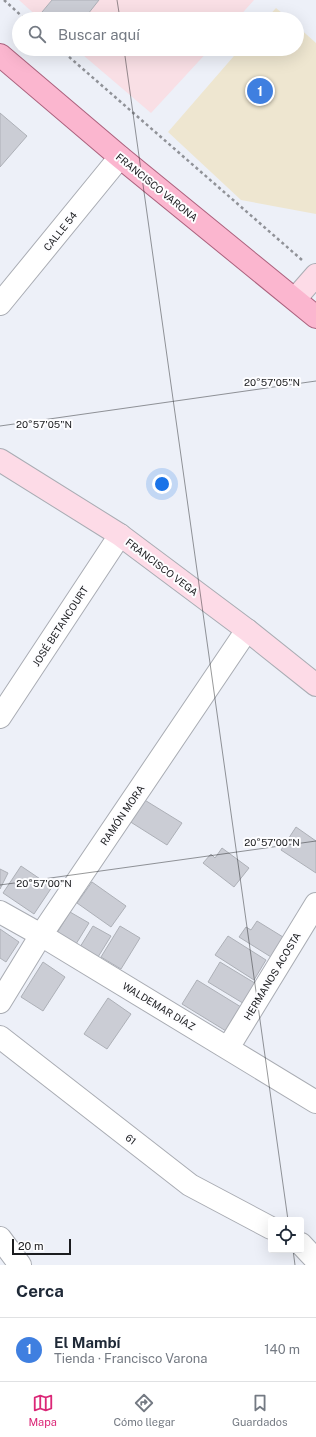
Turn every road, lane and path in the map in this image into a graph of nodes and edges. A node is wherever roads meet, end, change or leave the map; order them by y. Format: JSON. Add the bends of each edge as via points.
{"nodes":[{"id":1,"x":4,"y":0,"type":"edge"},
{"id":2,"x":17,"y":12,"type":"edge"},
{"id":3,"x":0,"y":54,"type":"edge"},
{"id":4,"x":68,"y":56,"type":"edge"},
{"id":5,"x":120,"y":157,"type":"junction"},
{"id":6,"x":310,"y":268,"type":"edge"},
{"id":7,"x":295,"y":299,"type":"junction"},
{"id":8,"x":0,"y":304,"type":"edge"},
{"id":9,"x":316,"y":317,"type":"edge"},
{"id":10,"x":0,"y":460,"type":"edge"},
{"id":11,"x":120,"y":535,"type":"junction"},
{"id":12,"x":247,"y":630,"type":"junction"},
{"id":13,"x":316,"y":685,"type":"edge"},
{"id":14,"x":0,"y":717,"type":"edge"},
{"id":15,"x":316,"y":904,"type":"edge"},
{"id":16,"x":0,"y":912,"type":"edge"},
{"id":17,"x":41,"y":934,"type":"junction"},
{"id":18,"x":0,"y":1002,"type":"edge"},
{"id":19,"x":0,"y":1037,"type":"edge"},
{"id":20,"x":228,"y":1048,"type":"junction"},
{"id":21,"x":316,"y":1102,"type":"edge"},
{"id":22,"x":268,"y":1226,"type":"edge"},
{"id":23,"x":0,"y":1238,"type":"edge"},
{"id":24,"x":304,"y":1247,"type":"edge"},
{"id":25,"x":316,"y":1260,"type":"edge"},
{"id":26,"x":20,"y":1265,"type":"edge"}],
"edges":[{"from":1,"to":2,"type":"path"},
{"from":3,"to":5,"type":"main road","name":"FRANCISCO VARONA"},
{"from":4,"to":6,"type":"path"},
{"from":5,"to":7,"type":"main road","name":"FRANCISCO VARONA"},
{"from":5,"to":8,"type":"street","name":"CALLE 54"},
{"from":6,"to":7,"type":"street"},
{"from":7,"to":9,"type":"main road","name":"FRANCISCO VARONA"},
{"from":10,"to":11,"type":"street","name":"FRANCISCO VEGA"},
{"from":11,"to":12,"type":"street","name":"FRANCISCO VEGA"},
{"from":11,"to":14,"type":"street","name":"JOSÉ BETANCOURT"},
{"from":12,"to":13,"type":"street","name":"FRANCISCO VEGA"},
{"from":12,"to":17,"type":"street","name":"RAMÓN MORA"},
{"from":15,"to":20,"type":"street","name":"HERMANOS ACOSTA"},
{"from":16,"to":17,"type":"street","name":"WALDEMAR DÍAZ"},
{"from":17,"to":18,"type":"street","name":"RAMÓN MORA"},
{"from":17,"to":20,"type":"street","name":"WALDEMAR DÍAZ"},
{"from":19,"to":22,"type":"street","name":"61","via":[[190,1185]]},
{"from":20,"to":21,"type":"street","name":"WALDEMAR DÍAZ"},
{"from":23,"to":26,"type":"street"},
{"from":24,"to":25,"type":"street"}]}
